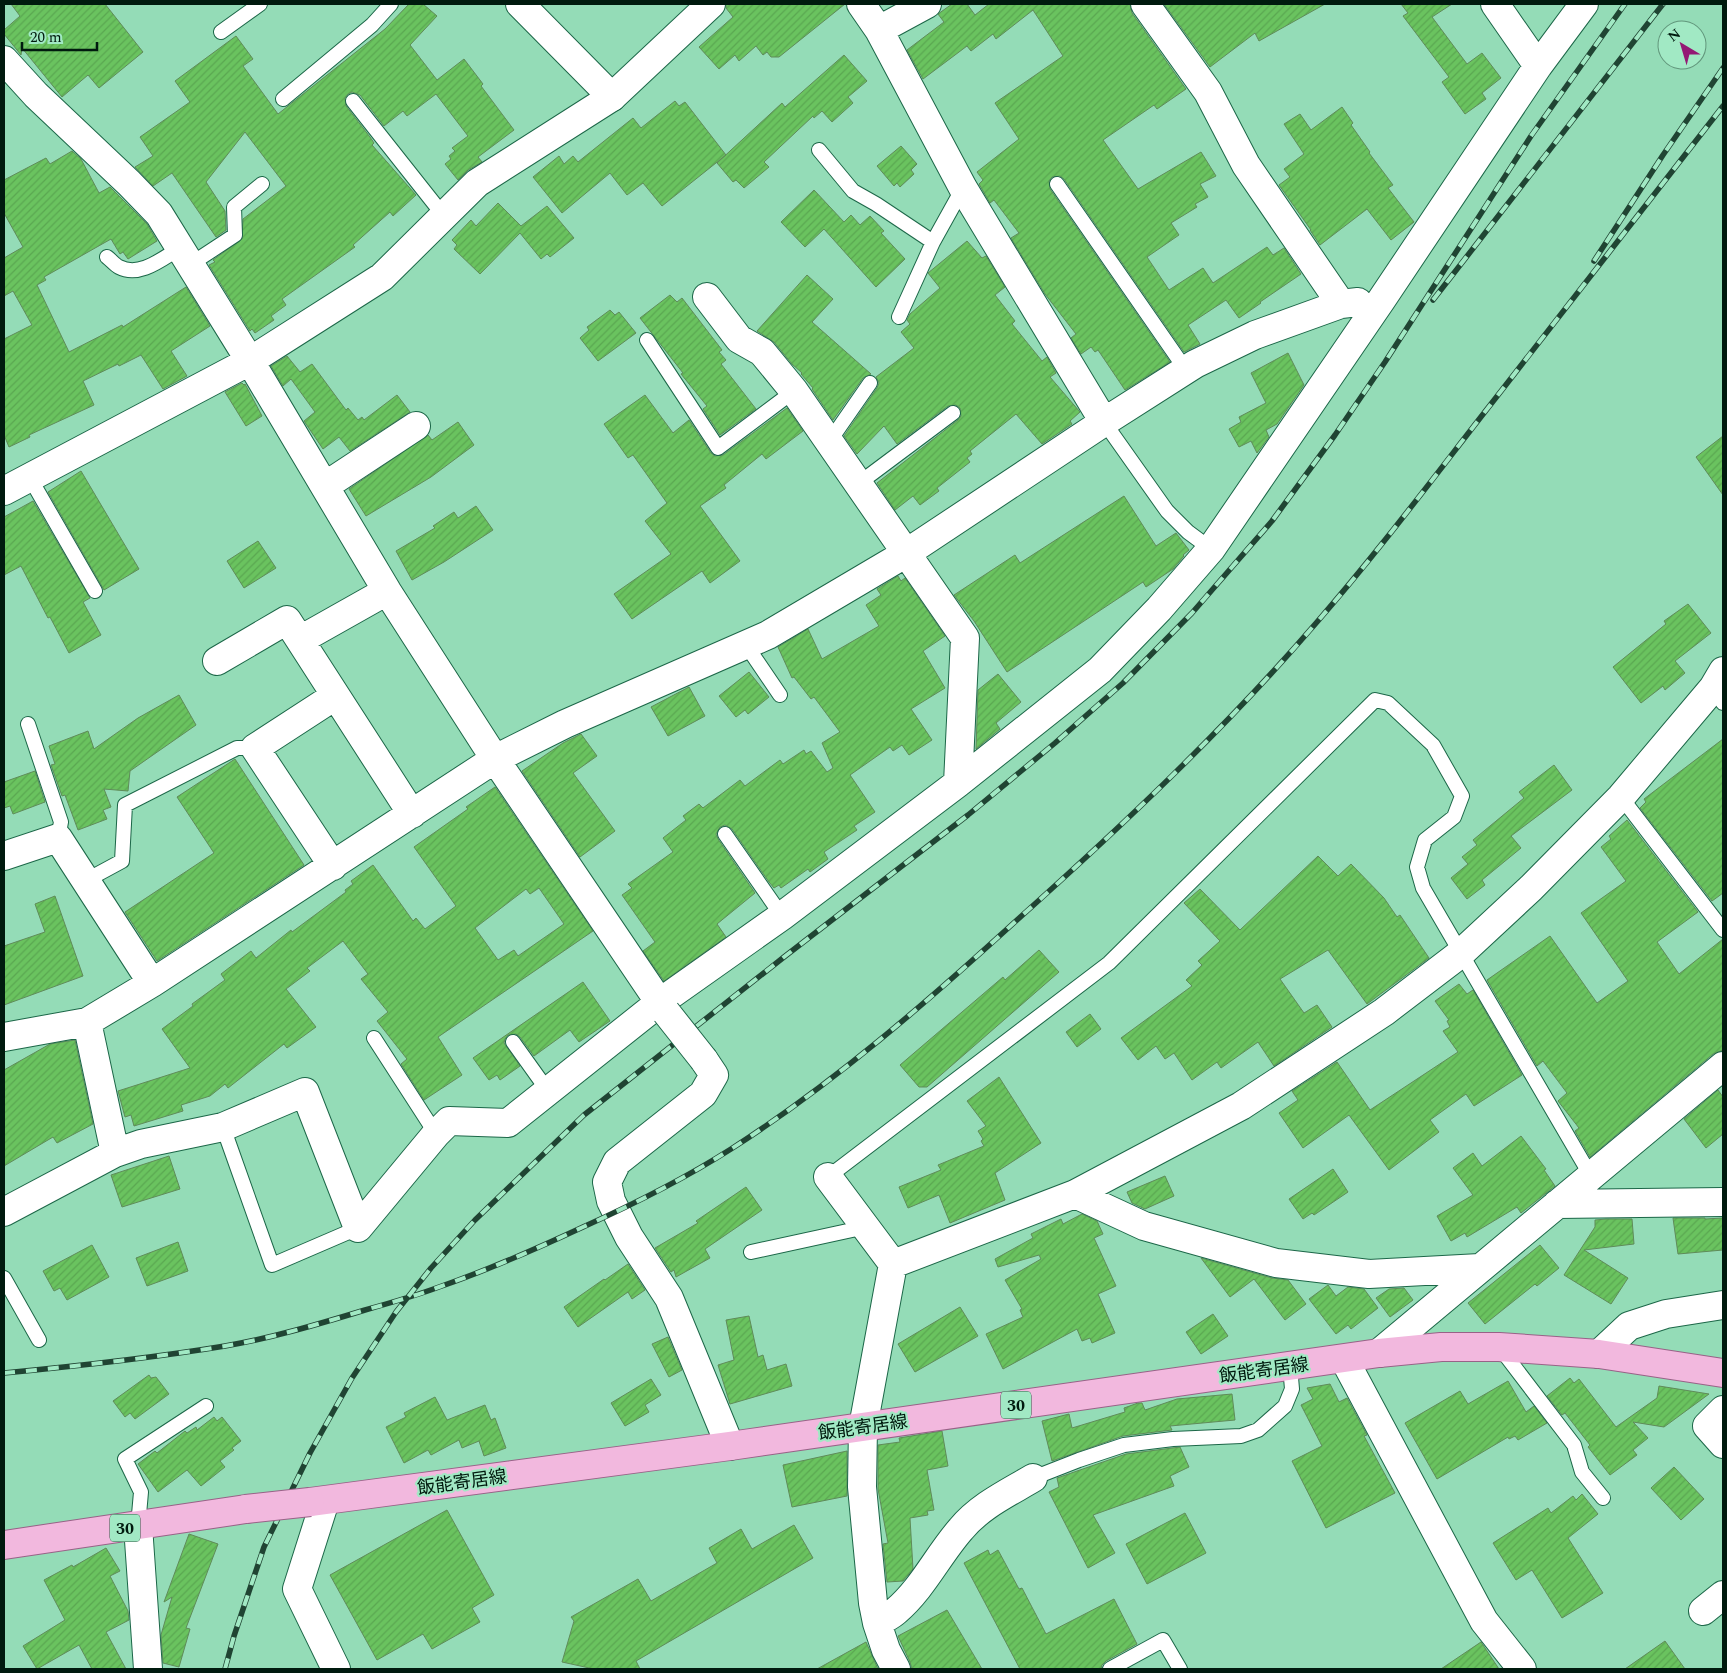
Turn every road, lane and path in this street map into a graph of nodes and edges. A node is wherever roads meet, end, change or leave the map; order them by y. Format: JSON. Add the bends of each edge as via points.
{"nodes":[{"id":1,"x":260,"y":4,"type":"edge"},
{"id":2,"x":391,"y":4,"type":"edge"},
{"id":3,"x":520,"y":4,"type":"edge"},
{"id":4,"x":711,"y":4,"type":"edge"},
{"id":5,"x":861,"y":4,"type":"edge"},
{"id":6,"x":927,"y":4,"type":"edge"},
{"id":7,"x":1145,"y":4,"type":"edge"},
{"id":8,"x":1495,"y":4,"type":"edge"},
{"id":9,"x":1584,"y":4,"type":"edge"},
{"id":10,"x":878,"y":30,"type":"junction"},
{"id":11,"x":221,"y":32,"type":"dead end"},
{"id":12,"x":4,"y":60,"type":"edge"},
{"id":13,"x":1538,"y":66,"type":"junction"},
{"id":14,"x":612,"y":97,"type":"junction"},
{"id":15,"x":283,"y":99,"type":"dead end"},
{"id":16,"x":353,"y":101,"type":"dead end"},
{"id":17,"x":819,"y":150,"type":"dead end"},
{"id":18,"x":262,"y":184,"type":"dead end"},
{"id":19,"x":1058,"y":184,"type":"dead end"},
{"id":20,"x":963,"y":188,"type":"junction"},
{"id":21,"x":444,"y":216,"type":"junction"},
{"id":22,"x":933,"y":242,"type":"junction"},
{"id":23,"x":185,"y":256,"type":"junction"},
{"id":24,"x":107,"y":257,"type":"dead end"},
{"id":25,"x":707,"y":298,"type":"dead end"},
{"id":26,"x":1382,"y":299,"type":"junction"},
{"id":27,"x":1341,"y":304,"type":"junction"},
{"id":28,"x":899,"y":317,"type":"dead end"},
{"id":29,"x":647,"y":340,"type":"dead end"},
{"id":30,"x":250,"y":361,"type":"junction"},
{"id":31,"x":1186,"y":370,"type":"junction"},
{"id":32,"x":870,"y":383,"type":"dead end"},
{"id":33,"x":794,"y":392,"type":"junction"},
{"id":34,"x":954,"y":412,"type":"dead end"},
{"id":35,"x":1104,"y":422,"type":"junction"},
{"id":36,"x":416,"y":426,"type":"dead end"},
{"id":37,"x":828,"y":442,"type":"junction"},
{"id":38,"x":30,"y":478,"type":"junction"},
{"id":39,"x":858,"y":484,"type":"junction"},
{"id":40,"x":325,"y":486,"type":"junction"},
{"id":41,"x":4,"y":491,"type":"edge"},
{"id":42,"x":1211,"y":549,"type":"junction"},
{"id":43,"x":905,"y":554,"type":"junction"},
{"id":44,"x":95,"y":591,"type":"dead end"},
{"id":45,"x":387,"y":591,"type":"junction"},
{"id":46,"x":300,"y":640,"type":"junction"},
{"id":47,"x":746,"y":645,"type":"junction"},
{"id":48,"x":217,"y":661,"type":"dead end"},
{"id":49,"x":1720,"y":687,"type":"edge"},
{"id":50,"x":780,"y":695,"type":"dead end"},
{"id":51,"x":335,"y":696,"type":"junction"},
{"id":52,"x":28,"y":724,"type":"dead end"},
{"id":53,"x":255,"y":748,"type":"junction"},
{"id":54,"x":495,"y":759,"type":"junction"},
{"id":55,"x":958,"y":783,"type":"junction"},
{"id":56,"x":1621,"y":797,"type":"junction"},
{"id":57,"x":412,"y":814,"type":"junction"},
{"id":58,"x":725,"y":834,"type":"dead end"},
{"id":59,"x":58,"y":838,"type":"junction"},
{"id":60,"x":4,"y":856,"type":"edge"},
{"id":61,"x":333,"y":866,"type":"junction"},
{"id":62,"x":85,"y":881,"type":"junction"},
{"id":63,"x":782,"y":916,"type":"junction"},
{"id":64,"x":1723,"y":930,"type":"edge"},
{"id":65,"x":1460,"y":954,"type":"junction"},
{"id":66,"x":152,"y":983,"type":"junction"},
{"id":67,"x":662,"y":1008,"type":"junction"},
{"id":68,"x":86,"y":1022,"type":"junction"},
{"id":69,"x":4,"y":1037,"type":"edge"},
{"id":70,"x":374,"y":1038,"type":"dead end"},
{"id":71,"x":514,"y":1042,"type":"dead end"},
{"id":72,"x":1723,"y":1066,"type":"edge"},
{"id":73,"x":548,"y":1091,"type":"junction"},
{"id":74,"x":223,"y":1127,"type":"junction"},
{"id":75,"x":436,"y":1134,"type":"junction"},
{"id":76,"x":115,"y":1153,"type":"junction"},
{"id":77,"x":1591,"y":1176,"type":"junction"},
{"id":78,"x":828,"y":1177,"type":"joint"},
{"id":79,"x":1075,"y":1194,"type":"junction"},
{"id":80,"x":1723,"y":1202,"type":"edge"},
{"id":81,"x":1557,"y":1204,"type":"junction"},
{"id":82,"x":4,"y":1212,"type":"edge"},
{"id":83,"x":866,"y":1227,"type":"junction"},
{"id":84,"x":358,"y":1228,"type":"junction"},
{"id":85,"x":751,"y":1252,"type":"dead end"},
{"id":86,"x":893,"y":1264,"type":"junction"},
{"id":87,"x":1480,"y":1268,"type":"junction"},
{"id":88,"x":4,"y":1278,"type":"edge"},
{"id":89,"x":1723,"y":1305,"type":"edge"},
{"id":90,"x":39,"y":1340,"type":"dead end"},
{"id":91,"x":1499,"y":1347,"type":"junction"},
{"id":92,"x":1379,"y":1353,"type":"junction"},
{"id":93,"x":1599,"y":1354,"type":"junction"},
{"id":94,"x":1344,"y":1358,"type":"junction"},
{"id":95,"x":1290,"y":1366,"type":"junction"},
{"id":96,"x":1723,"y":1373,"type":"edge"},
{"id":97,"x":206,"y":1406,"type":"dead end"},
{"id":98,"x":1723,"y":1410,"type":"edge"},
{"id":99,"x":863,"y":1427,"type":"junction"},
{"id":100,"x":1723,"y":1444,"type":"edge"},
{"id":101,"x":730,"y":1446,"type":"junction"},
{"id":102,"x":1033,"y":1478,"type":"joint"},
{"id":103,"x":1602,"y":1498,"type":"dead end"},
{"id":104,"x":318,"y":1502,"type":"junction"},
{"id":105,"x":138,"y":1526,"type":"junction"},
{"id":106,"x":4,"y":1545,"type":"edge"},
{"id":107,"x":877,"y":1623,"type":"junction"},
{"id":108,"x":148,"y":1669,"type":"edge"},
{"id":109,"x":336,"y":1669,"type":"edge"},
{"id":110,"x":896,"y":1669,"type":"edge"},
{"id":111,"x":1110,"y":1669,"type":"edge"},
{"id":112,"x":1180,"y":1669,"type":"edge"},
{"id":113,"x":1522,"y":1669,"type":"edge"}],
"edges":[{"from":1,"to":11,"type":"lane"},
{"from":2,"to":15,"type":"lane","via":[[372,25]]},
{"from":3,"to":14,"type":"street"},
{"from":4,"to":14,"type":"street"},
{"from":5,"to":10,"type":"street"},
{"from":6,"to":10,"type":"street"},
{"from":7,"to":27,"type":"street","via":[[1208,92],[1246,165]]},
{"from":8,"to":13,"type":"street"},
{"from":9,"to":13,"type":"street"},
{"from":10,"to":20,"type":"street"},
{"from":12,"to":23,"type":"street","via":[[159,214]]},
{"from":13,"to":26,"type":"street"},
{"from":14,"to":21,"type":"street","via":[[478,183]]},
{"from":16,"to":21,"type":"lane"},
{"from":17,"to":22,"type":"lane","via":[[853,191]]},
{"from":18,"to":23,"type":"lane","via":[[234,206],[235,234]]},
{"from":19,"to":31,"type":"lane"},
{"from":20,"to":22,"type":"lane"},
{"from":20,"to":35,"type":"street"},
{"from":21,"to":30,"type":"street","via":[[382,277]]},
{"from":22,"to":28,"type":"lane"},
{"from":23,"to":24,"type":"lane","via":[[129,271],[118,267]]},
{"from":23,"to":30,"type":"street"},
{"from":25,"to":33,"type":"street","via":[[739,339],[762,352]]},
{"from":26,"to":27,"type":"street"},
{"from":26,"to":42,"type":"street"},
{"from":27,"to":31,"type":"street","via":[[1255,335]]},
{"from":29,"to":33,"type":"lane","via":[[718,448]]},
{"from":30,"to":38,"type":"street"},
{"from":30,"to":40,"type":"street"},
{"from":31,"to":35,"type":"street"},
{"from":32,"to":37,"type":"lane"},
{"from":33,"to":37,"type":"street"},
{"from":34,"to":39,"type":"lane"},
{"from":35,"to":42,"type":"lane","via":[[1167,511]]},
{"from":35,"to":43,"type":"street"},
{"from":36,"to":40,"type":"street"},
{"from":37,"to":39,"type":"street"},
{"from":38,"to":41,"type":"street"},
{"from":38,"to":44,"type":"lane"},
{"from":39,"to":43,"type":"street"},
{"from":40,"to":45,"type":"street"},
{"from":42,"to":55,"type":"street","via":[[1100,670]]},
{"from":43,"to":47,"type":"street"},
{"from":43,"to":55,"type":"street","via":[[964,638]]},
{"from":45,"to":46,"type":"street"},
{"from":45,"to":54,"type":"street"},
{"from":46,"to":48,"type":"street","via":[[287,620]]},
{"from":46,"to":51,"type":"street"},
{"from":47,"to":50,"type":"lane"},
{"from":47,"to":54,"type":"street","via":[[565,724]]},
{"from":49,"to":56,"type":"street"},
{"from":51,"to":53,"type":"street"},
{"from":51,"to":57,"type":"street"},
{"from":52,"to":59,"type":"lane","via":[[61,822]]},
{"from":53,"to":61,"type":"street"},
{"from":53,"to":62,"type":"lane","via":[[237,748],[125,805],[122,861]]},
{"from":54,"to":57,"type":"street"},
{"from":54,"to":67,"type":"street"},
{"from":55,"to":63,"type":"street"},
{"from":56,"to":64,"type":"lane"},
{"from":56,"to":65,"type":"street"},
{"from":57,"to":61,"type":"street"},
{"from":58,"to":63,"type":"lane"},
{"from":59,"to":60,"type":"street"},
{"from":59,"to":62,"type":"street"},
{"from":61,"to":66,"type":"street"},
{"from":62,"to":66,"type":"street"},
{"from":63,"to":67,"type":"street"},
{"from":65,"to":77,"type":"lane"},
{"from":65,"to":78,"type":"lane","via":[[1423,888],[1417,867],[1424,840],[1454,817],[1462,796],[1433,745],[1388,703],[1375,700],[1109,963]]},
{"from":65,"to":79,"type":"street","via":[[1384,1012],[1241,1106]]},
{"from":66,"to":68,"type":"street"},
{"from":67,"to":73,"type":"street"},
{"from":67,"to":101,"type":"street","bridge":true,"via":[[714,1075],[703,1094],[617,1162],[607,1182],[611,1201],[629,1236],[668,1298]]},
{"from":68,"to":69,"type":"street"},
{"from":68,"to":76,"type":"street"},
{"from":70,"to":75,"type":"lane"},
{"from":71,"to":73,"type":"lane"},
{"from":72,"to":77,"type":"street"},
{"from":73,"to":75,"type":"street","via":[[508,1123],[449,1121]]},
{"from":74,"to":76,"type":"street","via":[[141,1144]]},
{"from":74,"to":84,"type":"street","via":[[306,1092]]},
{"from":74,"to":84,"type":"lane","via":[[272,1265]]},
{"from":75,"to":84,"type":"street"},
{"from":76,"to":82,"type":"street"},
{"from":77,"to":81,"type":"street"},
{"from":78,"to":83,"type":"street"},
{"from":79,"to":86,"type":"street"},
{"from":79,"to":87,"type":"street","via":[[1144,1226],[1276,1263],[1369,1274]]},
{"from":80,"to":81,"type":"street"},
{"from":81,"to":87,"type":"street"},
{"from":83,"to":85,"type":"lane"},
{"from":83,"to":86,"type":"street"},
{"from":86,"to":99,"type":"street"},
{"from":87,"to":92,"type":"street"},
{"from":88,"to":90,"type":"lane"},
{"from":89,"to":93,"type":"street","via":[[1666,1314],[1629,1326]]},
{"from":91,"to":92,"type":"main road","name":"飯能寄居線","number":"30","via":[[1441,1347]]},
{"from":91,"to":93,"type":"main road","name":"飯能寄居線","number":"30"},
{"from":91,"to":103,"type":"lane","via":[[1574,1445],[1582,1472]]},
{"from":92,"to":94,"type":"main road","name":"飯能寄居線","number":"30"},
{"from":93,"to":96,"type":"main road","name":"飯能寄居線","number":"30"},
{"from":94,"to":95,"type":"main road","name":"飯能寄居線","number":"30"},
{"from":94,"to":113,"type":"street","via":[[1484,1621]]},
{"from":95,"to":99,"type":"main road","name":"飯能寄居線","number":"30"},
{"from":95,"to":102,"type":"lane","via":[[1292,1389],[1285,1406],[1258,1430],[1241,1436],[1173,1439],[1124,1446]]},
{"from":97,"to":105,"type":"lane","via":[[125,1459],[141,1492]]},
{"from":98,"to":100,"type":"street","via":[[1707,1426]]},
{"from":99,"to":101,"type":"main road","name":"飯能寄居線","number":"30"},
{"from":99,"to":107,"type":"street","via":[[862,1487]]},
{"from":101,"to":104,"type":"main road","name":"飯能寄居線","number":"30"},
{"from":102,"to":107,"type":"street","via":[[971,1518],[908,1599]]},
{"from":104,"to":105,"type":"main road","name":"飯能寄居線","number":"30","bridge":true,"via":[[246,1509]]},
{"from":104,"to":109,"type":"street","via":[[297,1589]]},
{"from":105,"to":106,"type":"main road","name":"飯能寄居線","number":"30"},
{"from":105,"to":108,"type":"street"},
{"from":107,"to":110,"type":"street"},
{"from":111,"to":112,"type":"lane","via":[[1163,1640]]}]}
